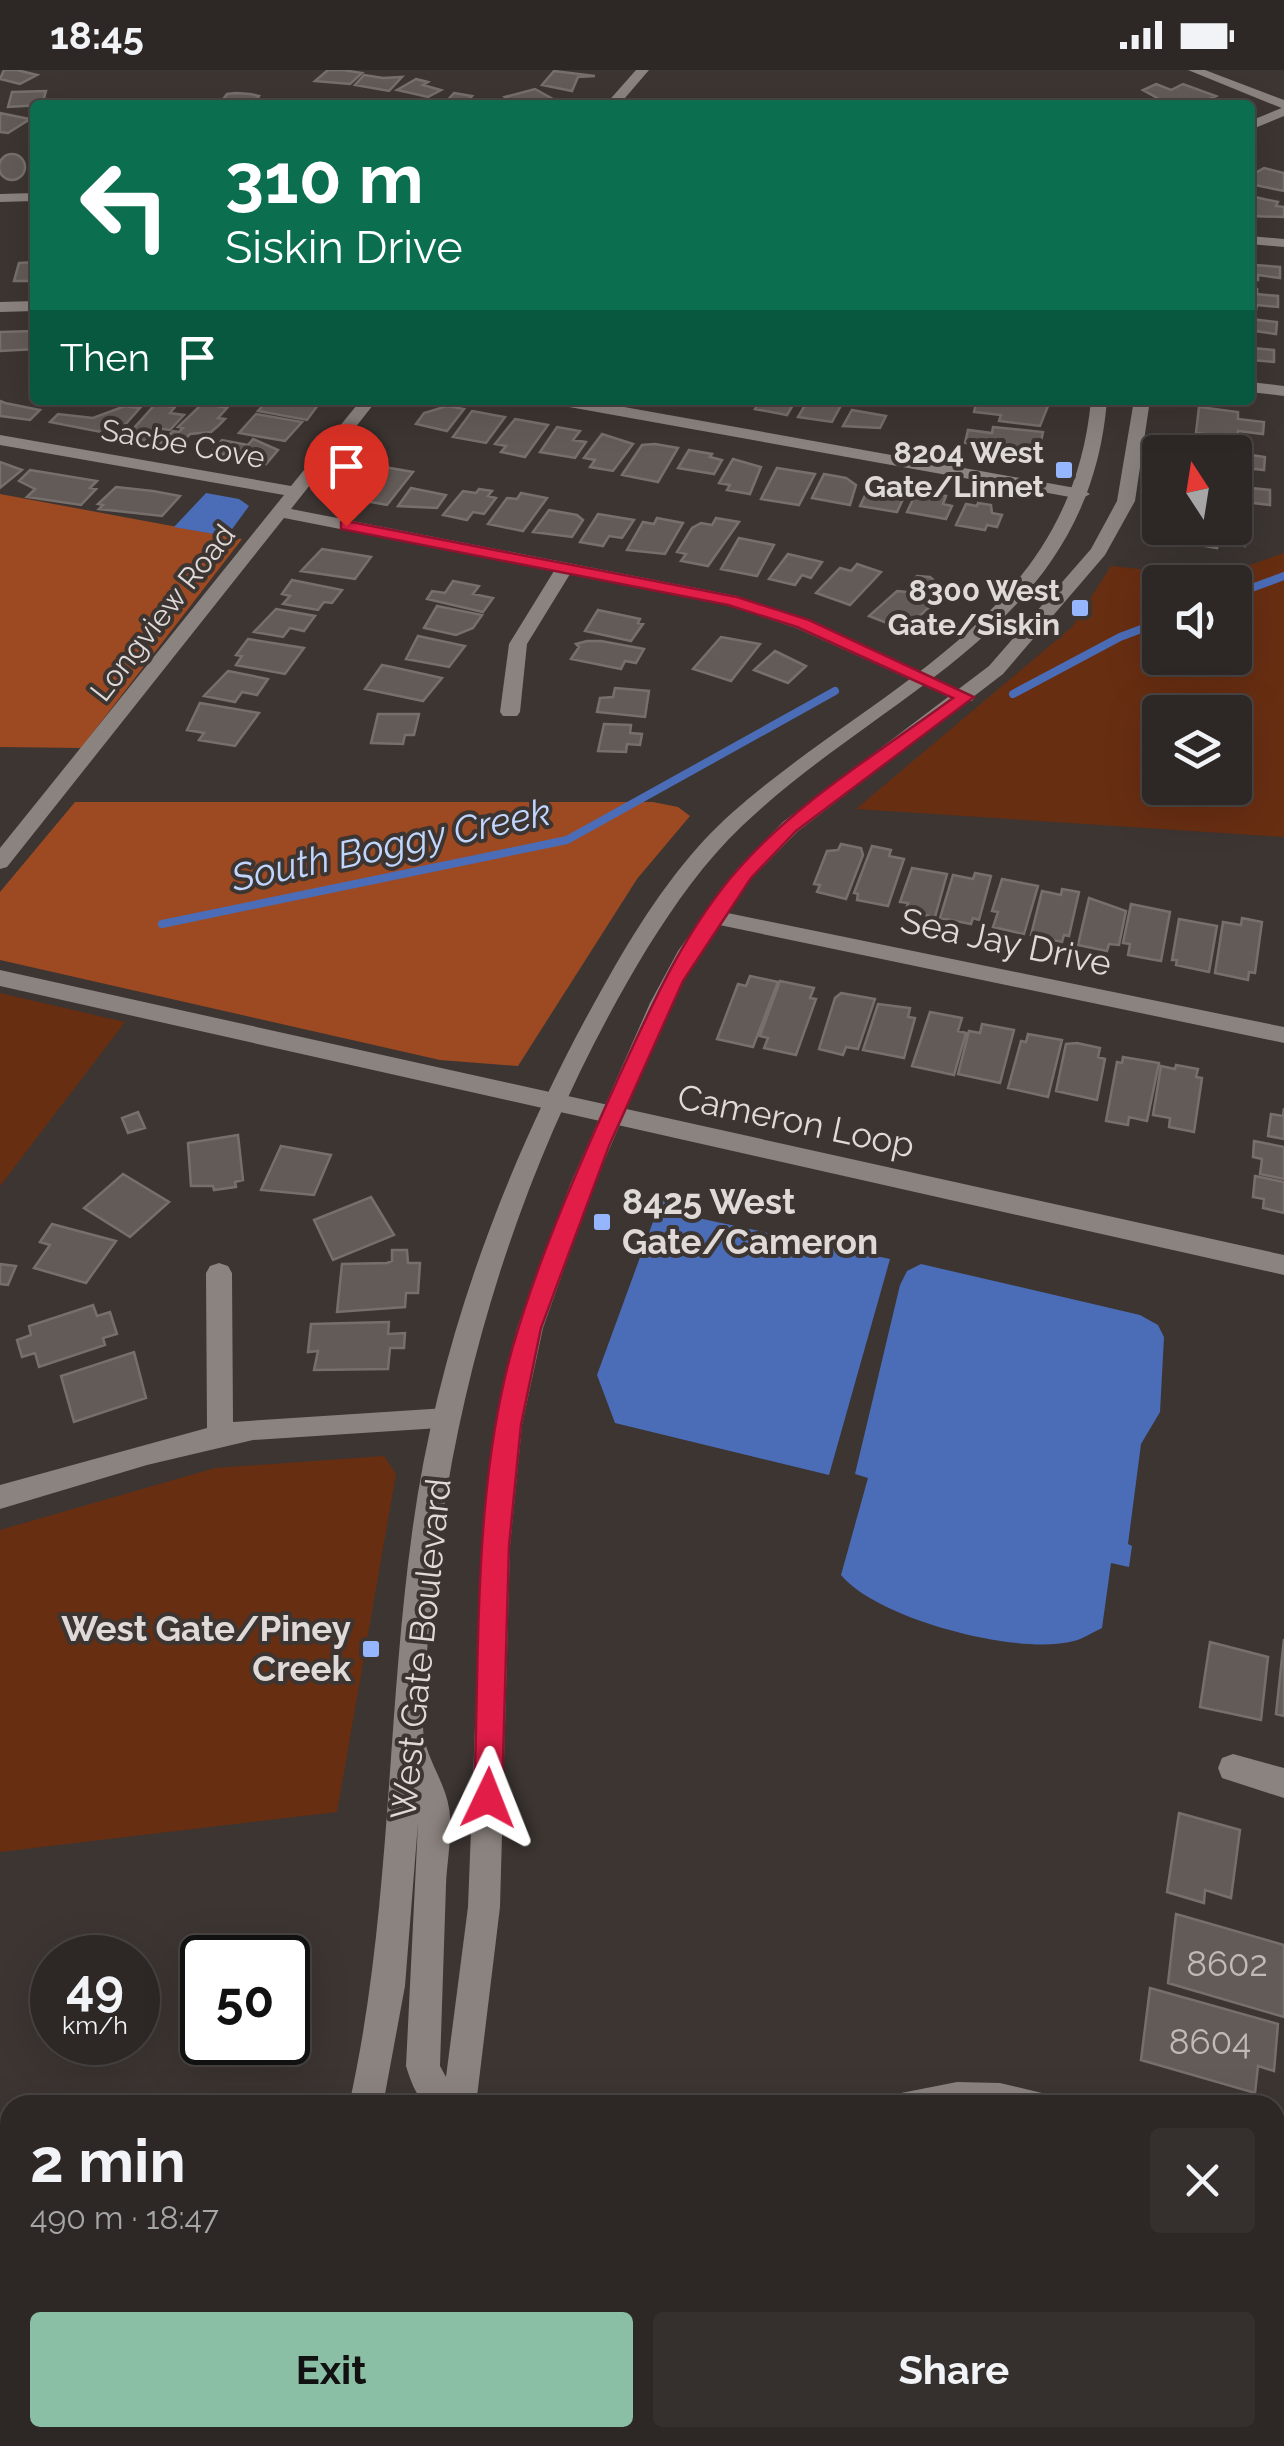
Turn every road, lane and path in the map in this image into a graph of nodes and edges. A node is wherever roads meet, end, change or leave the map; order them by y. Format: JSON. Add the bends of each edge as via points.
{"nodes":[{"id":1,"x":643,"y":70,"type":"edge"},
{"id":2,"x":1194,"y":70,"type":"edge"},
{"id":3,"x":1284,"y":92,"type":"edge"},
{"id":4,"x":1268,"y":99,"type":"junction"},
{"id":5,"x":616,"y":100,"type":"edge"},
{"id":6,"x":1255,"y":106,"type":"edge"},
{"id":7,"x":1284,"y":108,"type":"edge"},
{"id":8,"x":1255,"y":123,"type":"edge"},
{"id":9,"x":30,"y":197,"type":"edge"},
{"id":10,"x":0,"y":198,"type":"edge"},
{"id":11,"x":1255,"y":240,"type":"edge"},
{"id":12,"x":1284,"y":243,"type":"edge"},
{"id":13,"x":30,"y":306,"type":"edge"},
{"id":14,"x":0,"y":307,"type":"edge"},
{"id":15,"x":1255,"y":387,"type":"edge"},
{"id":16,"x":1284,"y":390,"type":"edge"},
{"id":17,"x":366,"y":405,"type":"edge"},
{"id":18,"x":586,"y":405,"type":"edge"},
{"id":19,"x":1099,"y":405,"type":"edge"},
{"id":20,"x":1141,"y":405,"type":"edge"},
{"id":21,"x":0,"y":440,"type":"edge"},
{"id":22,"x":297,"y":492,"type":"junction"},
{"id":23,"x":1080,"y":494,"type":"junction"},
{"id":24,"x":278,"y":512,"type":"junction"},
{"id":25,"x":565,"y":568,"type":"junction"},
{"id":26,"x":924,"y":678,"type":"junction"},
{"id":27,"x":966,"y":697,"type":"junction"},
{"id":28,"x":510,"y":712,"type":"dead end"},
{"id":29,"x":0,"y":862,"type":"edge"},
{"id":30,"x":713,"y":917,"type":"junction"},
{"id":31,"x":0,"y":978,"type":"edge"},
{"id":32,"x":1284,"y":1035,"type":"edge"},
{"id":33,"x":558,"y":1105,"type":"junction"},
{"id":34,"x":612,"y":1117,"type":"junction"},
{"id":35,"x":1284,"y":1264,"type":"edge"},
{"id":36,"x":219,"y":1273,"type":"dead end"},
{"id":37,"x":446,"y":1420,"type":"junction"},
{"id":38,"x":220,"y":1435,"type":"junction"},
{"id":39,"x":0,"y":1497,"type":"edge"},
{"id":40,"x":408,"y":1732,"type":"junction"},
{"id":41,"x":1234,"y":1768,"type":"dead end"},
{"id":42,"x":1284,"y":1783,"type":"edge"},
{"id":43,"x":368,"y":2095,"type":"edge"},
{"id":44,"x":443,"y":2095,"type":"edge"},
{"id":45,"x":460,"y":2095,"type":"edge"}],
"edges":[{"from":1,"to":5,"type":"street"},
{"from":2,"to":4,"type":"street"},
{"from":3,"to":4,"type":"street"},
{"from":4,"to":6,"type":"street"},
{"from":4,"to":7,"type":"street"},
{"from":7,"to":8,"type":"street"},
{"from":9,"to":10,"type":"street"},
{"from":11,"to":12,"type":"street"},
{"from":13,"to":14,"type":"street"},
{"from":15,"to":16,"type":"street"},
{"from":17,"to":22,"type":"street","name":"Longview Road"},
{"from":18,"to":23,"type":"street"},
{"from":19,"to":23,"type":"street","name":"West Gate Boulevard"},
{"from":20,"to":27,"type":"street","name":"West Gate Boulevard","via":[[1126,501],[1099,552]]},
{"from":21,"to":22,"type":"street","name":"Sacbe Cove"},
{"from":22,"to":24,"type":"street","name":"Longview Road"},
{"from":23,"to":26,"type":"street","name":"West Gate Boulevard","via":[[1022,592]]},
{"from":24,"to":25,"type":"street"},
{"from":24,"to":29,"type":"street","name":"Longview Road"},
{"from":25,"to":26,"type":"street","via":[[731,600]]},
{"from":25,"to":28,"type":"street","via":[[518,644]]},
{"from":26,"to":27,"type":"street"},
{"from":26,"to":33,"type":"street","name":"West Gate Boulevard","via":[[778,785],[710,850],[639,944]]},
{"from":27,"to":30,"type":"street","name":"West Gate Boulevard","via":[[790,826]]},
{"from":30,"to":32,"type":"street","name":"Sea Jay Drive"},
{"from":30,"to":34,"type":"street","name":"West Gate Boulevard","via":[[661,1003]]},
{"from":31,"to":33,"type":"street","name":"Cameron Loop"},
{"from":33,"to":34,"type":"street","name":"Cameron Loop"},
{"from":33,"to":37,"type":"street","name":"West Gate Boulevard","via":[[484,1276]]},
{"from":34,"to":35,"type":"street","name":"Cameron Loop"},
{"from":34,"to":45,"type":"street","name":"West Gate Boulevard","via":[[530,1328],[509,1425],[496,1546],[484,1907]]},
{"from":36,"to":38,"type":"street"},
{"from":37,"to":38,"type":"street"},
{"from":37,"to":40,"type":"street","name":"West Gate Boulevard","via":[[416,1619]]},
{"from":38,"to":39,"type":"street"},
{"from":40,"to":43,"type":"street","name":"West Gate Boulevard","via":[[399,1879]]},
{"from":40,"to":44,"type":"street","via":[[434,1808],[422,2066],[429,2086]]},
{"from":41,"to":42,"type":"street"}]}
